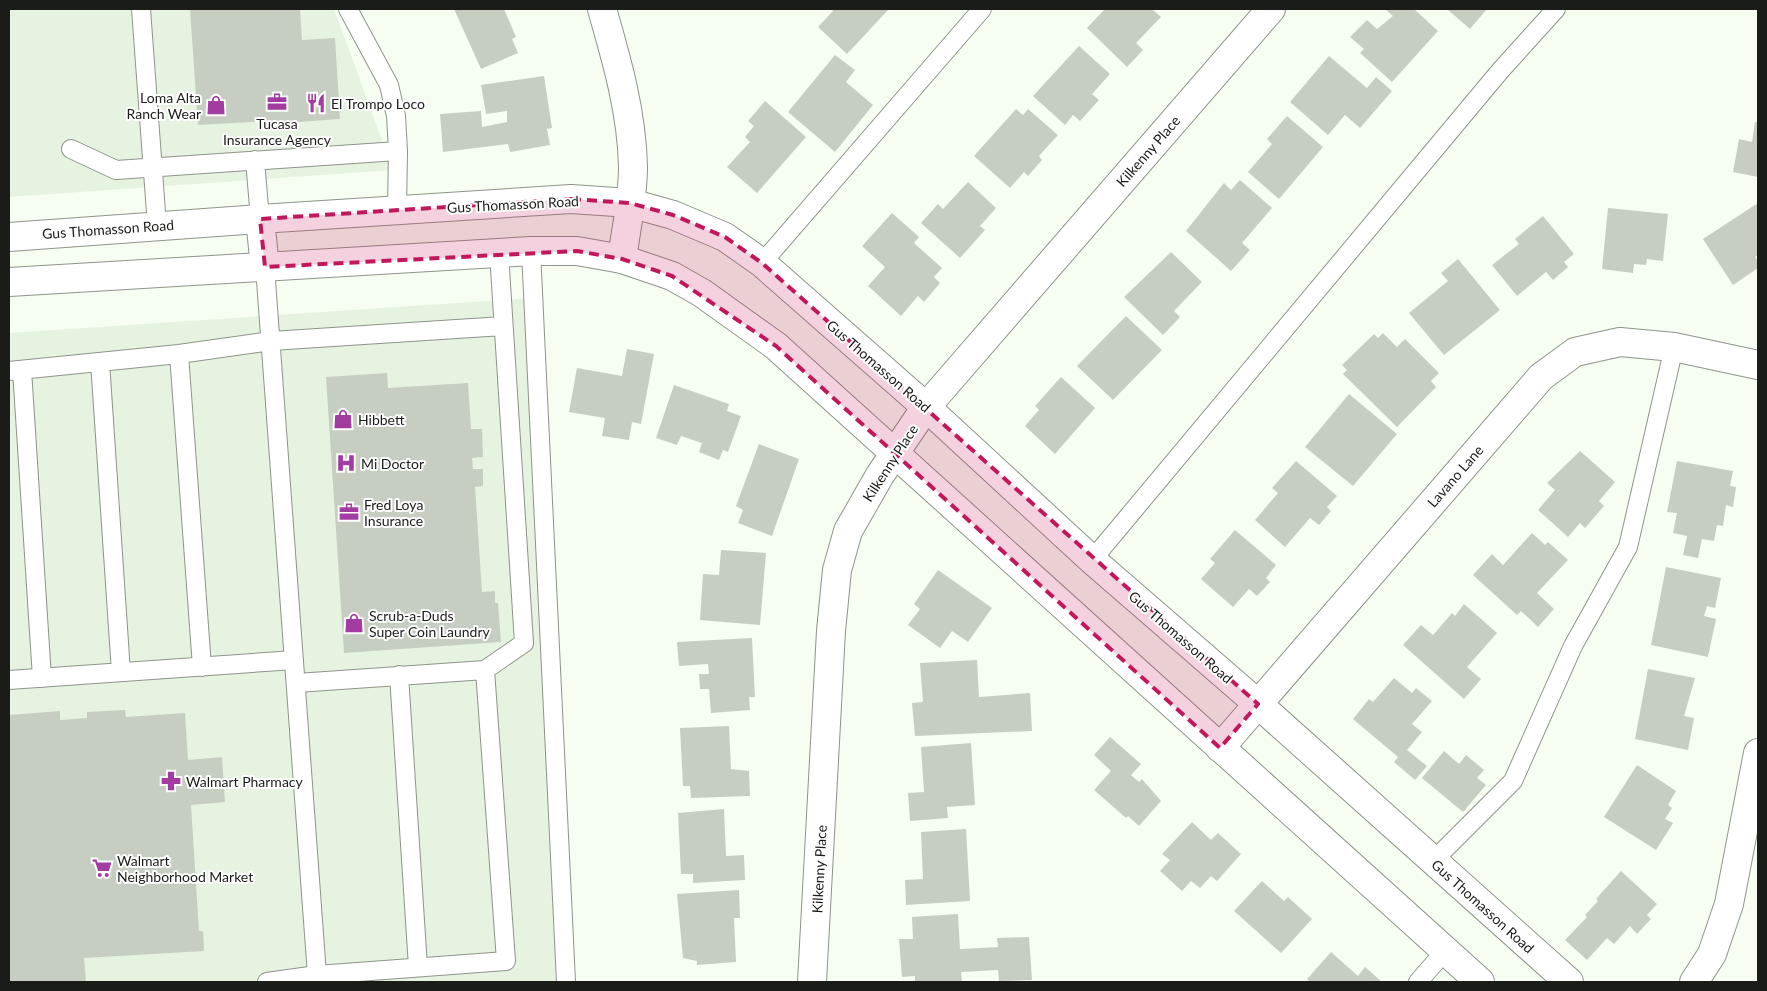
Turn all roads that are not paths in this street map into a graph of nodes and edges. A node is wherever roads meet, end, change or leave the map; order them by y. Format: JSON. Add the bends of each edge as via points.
{"nodes":[{"id":1,"x":141,"y":9,"type":"edge"},
{"id":2,"x":348,"y":9,"type":"edge"},
{"id":3,"x":602,"y":9,"type":"edge"},
{"id":4,"x":982,"y":9,"type":"edge"},
{"id":5,"x":1271,"y":9,"type":"edge"},
{"id":6,"x":1556,"y":9,"type":"edge"},
{"id":7,"x":71,"y":149,"type":"dead end"},
{"id":8,"x":398,"y":151,"type":"junction"},
{"id":9,"x":255,"y":160,"type":"junction"},
{"id":10,"x":154,"y":168,"type":"junction"},
{"id":11,"x":630,"y":203,"type":"junction"},
{"id":12,"x":397,"y":210,"type":"junction"},
{"id":13,"x":260,"y":218,"type":"junction"},
{"id":14,"x":157,"y":226,"type":"junction"},
{"id":15,"x":9,"y":237,"type":"edge"},
{"id":16,"x":531,"y":251,"type":"junction"},
{"id":17,"x":499,"y":253,"type":"junction"},
{"id":18,"x":622,"y":259,"type":"junction"},
{"id":19,"x":762,"y":263,"type":"junction"},
{"id":20,"x":265,"y":267,"type":"junction"},
{"id":21,"x":9,"y":282,"type":"edge"},
{"id":22,"x":503,"y":326,"type":"junction"},
{"id":23,"x":271,"y":341,"type":"junction"},
{"id":24,"x":1674,"y":347,"type":"junction"},
{"id":25,"x":179,"y":354,"type":"junction"},
{"id":26,"x":100,"y":362,"type":"junction"},
{"id":27,"x":1758,"y":364,"type":"edge"},
{"id":28,"x":15,"y":371,"type":"edge"},
{"id":29,"x":926,"y":407,"type":"junction"},
{"id":30,"x":894,"y":454,"type":"junction"},
{"id":31,"x":1092,"y":560,"type":"junction"},
{"id":32,"x":294,"y":660,"type":"junction"},
{"id":33,"x":202,"y":667,"type":"junction"},
{"id":34,"x":485,"y":670,"type":"junction"},
{"id":35,"x":121,"y":672,"type":"junction"},
{"id":36,"x":398,"y":675,"type":"junction"},
{"id":37,"x":42,"y":678,"type":"junction"},
{"id":38,"x":9,"y":680,"type":"edge"},
{"id":39,"x":297,"y":683,"type":"junction"},
{"id":40,"x":1258,"y":704,"type":"junction"},
{"id":41,"x":1220,"y":748,"type":"junction"},
{"id":42,"x":1758,"y":753,"type":"edge"},
{"id":43,"x":1433,"y":861,"type":"junction"},
{"id":44,"x":1445,"y":951,"type":"junction"},
{"id":45,"x":418,"y":967,"type":"junction"},
{"id":46,"x":317,"y":974,"type":"junction"},
{"id":47,"x":266,"y":982,"type":"edge"},
{"id":48,"x":566,"y":982,"type":"edge"},
{"id":49,"x":812,"y":982,"type":"edge"},
{"id":50,"x":1418,"y":982,"type":"edge"},
{"id":51,"x":1480,"y":982,"type":"edge"},
{"id":52,"x":1569,"y":982,"type":"edge"},
{"id":53,"x":1694,"y":982,"type":"edge"}],
"edges":[{"from":1,"to":10,"type":"lane"},
{"from":2,"to":8,"type":"lane","via":[[389,85],[396,116]]},
{"from":3,"to":11,"type":"main road","via":[[621,73],[631,139]]},
{"from":4,"to":19,"type":"lane"},
{"from":5,"to":29,"type":"main road","name":"Kilkenny Place"},
{"from":6,"to":31,"type":"lane","via":[[1500,71]]},
{"from":7,"to":10,"type":"lane","via":[[116,170]]},
{"from":8,"to":9,"type":"lane"},
{"from":8,"to":12,"type":"lane"},
{"from":9,"to":10,"type":"lane"},
{"from":9,"to":13,"type":"lane"},
{"from":10,"to":14,"type":"lane"},
{"from":11,"to":12,"type":"main road","name":"Gus Thomasson Road","via":[[571,199]]},
{"from":11,"to":18,"type":"main road"},
{"from":11,"to":19,"type":"main road","name":"Gus Thomasson Road","via":[[673,215],[724,237]]},
{"from":12,"to":13,"type":"main road","name":"Gus Thomasson Road"},
{"from":13,"to":14,"type":"main road","name":"Gus Thomasson Road"},
{"from":13,"to":20,"type":"main road"},
{"from":14,"to":15,"type":"main road","name":"Gus Thomasson Road"},
{"from":16,"to":17,"type":"main road"},
{"from":16,"to":18,"type":"main road","via":[[577,251]]},
{"from":16,"to":48,"type":"lane"},
{"from":17,"to":20,"type":"main road"},
{"from":17,"to":22,"type":"lane"},
{"from":18,"to":30,"type":"main road","via":[[672,276],[776,346]]},
{"from":19,"to":29,"type":"main road","name":"Gus Thomasson Road"},
{"from":20,"to":21,"type":"main road"},
{"from":20,"to":23,"type":"lane"},
{"from":22,"to":23,"type":"lane"},
{"from":22,"to":34,"type":"lane","via":[[524,643]]},
{"from":23,"to":25,"type":"lane"},
{"from":23,"to":32,"type":"lane"},
{"from":24,"to":27,"type":"main road","name":"Lavano Lane"},
{"from":24,"to":40,"type":"main road","name":"Lavano Lane","via":[[1620,342],[1575,352],[1541,377]]},
{"from":24,"to":43,"type":"lane","via":[[1628,547],[1573,646],[1513,782]]},
{"from":25,"to":26,"type":"lane"},
{"from":25,"to":33,"type":"lane"},
{"from":26,"to":28,"type":"lane"},
{"from":26,"to":35,"type":"lane"},
{"from":28,"to":37,"type":"lane"},
{"from":29,"to":30,"type":"main road","name":"Kilkenny Place"},
{"from":29,"to":31,"type":"main road","name":"Gus Thomasson Road"},
{"from":30,"to":41,"type":"main road"},
{"from":30,"to":49,"type":"main road","name":"Kilkenny Place","via":[[848,531],[837,570]]},
{"from":31,"to":40,"type":"main road","name":"Gus Thomasson Road"},
{"from":32,"to":33,"type":"lane"},
{"from":32,"to":39,"type":"lane"},
{"from":33,"to":35,"type":"lane"},
{"from":34,"to":36,"type":"lane"},
{"from":34,"to":45,"type":"lane","via":[[506,961]]},
{"from":35,"to":37,"type":"lane"},
{"from":36,"to":39,"type":"lane"},
{"from":36,"to":45,"type":"lane"},
{"from":37,"to":38,"type":"lane"},
{"from":39,"to":46,"type":"lane"},
{"from":40,"to":41,"type":"main road","name":"Lavano Lane"},
{"from":40,"to":43,"type":"main road","name":"Gus Thomasson Road"},
{"from":41,"to":44,"type":"main road"},
{"from":42,"to":53,"type":"main road","via":[[1729,904],[1712,954]]},
{"from":43,"to":52,"type":"main road","name":"Gus Thomasson Road"},
{"from":44,"to":50,"type":"lane"},
{"from":44,"to":51,"type":"main road"},
{"from":45,"to":46,"type":"lane"},
{"from":46,"to":47,"type":"lane"}]}
